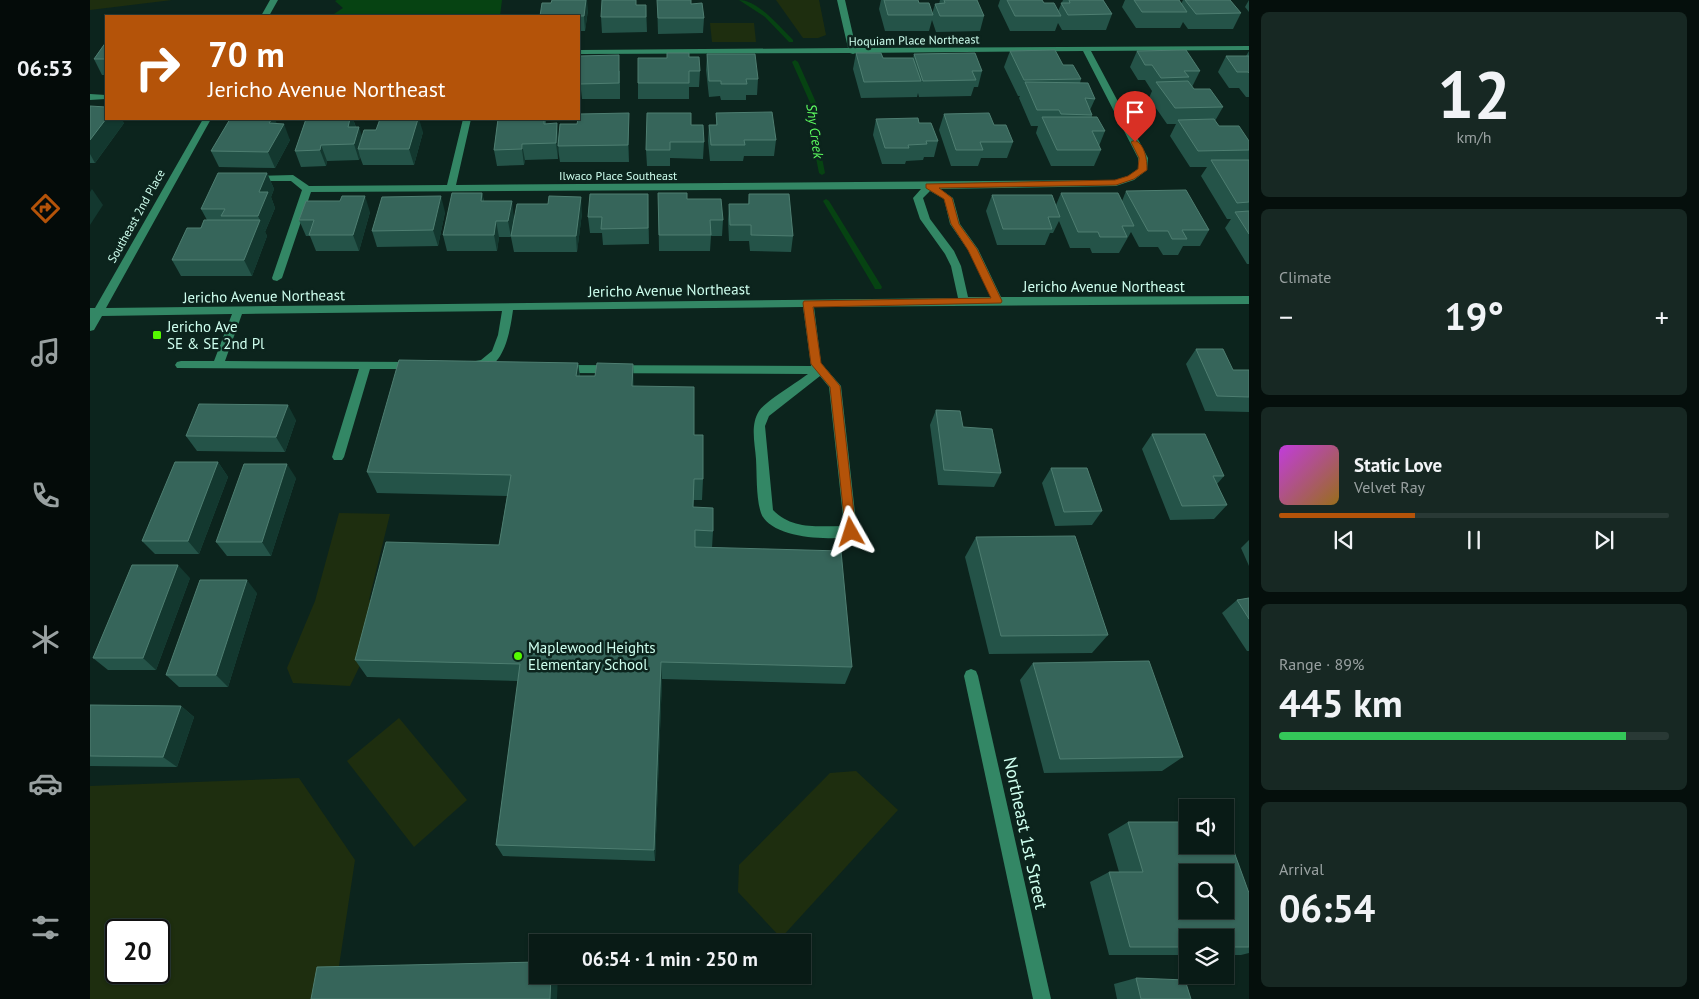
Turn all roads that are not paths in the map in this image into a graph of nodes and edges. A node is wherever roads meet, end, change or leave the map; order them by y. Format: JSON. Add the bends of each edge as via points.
{"nodes":[{"id":1,"x":274,"y":0,"type":"edge"},
{"id":2,"x":841,"y":0,"type":"edge"},
{"id":3,"x":266,"y":15,"type":"edge"},
{"id":4,"x":1249,"y":48,"type":"edge"},
{"id":5,"x":1086,"y":50,"type":"junction"},
{"id":6,"x":580,"y":52,"type":"edge"},
{"id":7,"x":853,"y":52,"type":"junction"},
{"id":8,"x":105,"y":96,"type":"edge"},
{"id":9,"x":90,"y":97,"type":"edge"},
{"id":10,"x":206,"y":120,"type":"edge"},
{"id":11,"x":467,"y":120,"type":"edge"},
{"id":12,"x":246,"y":178,"type":"edge"},
{"id":13,"x":929,"y":186,"type":"junction"},
{"id":14,"x":451,"y":188,"type":"junction"},
{"id":15,"x":307,"y":189,"type":"junction"},
{"id":16,"x":277,"y":278,"type":"dead end"},
{"id":17,"x":1249,"y":300,"type":"edge"},
{"id":18,"x":964,"y":301,"type":"junction"},
{"id":19,"x":998,"y":301,"type":"junction"},
{"id":20,"x":808,"y":303,"type":"junction"},
{"id":21,"x":508,"y":308,"type":"junction"},
{"id":22,"x":238,"y":311,"type":"junction"},
{"id":23,"x":94,"y":313,"type":"edge"},
{"id":24,"x":90,"y":327,"type":"edge"},
{"id":25,"x":181,"y":365,"type":"dead end"},
{"id":26,"x":218,"y":365,"type":"junction"},
{"id":27,"x":366,"y":365,"type":"junction"},
{"id":28,"x":423,"y":365,"type":"edge"},
{"id":29,"x":460,"y":365,"type":"edge"},
{"id":30,"x":554,"y":369,"type":"edge"},
{"id":31,"x":821,"y":370,"type":"junction"},
{"id":32,"x":338,"y":457,"type":"dead end"},
{"id":33,"x":971,"y":676,"type":"dead end"},
{"id":34,"x":1042,"y":999,"type":"edge"}],
"edges":[{"from":1,"to":3,"type":"street"},
{"from":2,"to":7,"type":"street"},
{"from":4,"to":5,"type":"street","name":"Hoquiam Place Northeast"},
{"from":5,"to":7,"type":"street","name":"Hoquiam Place Northeast"},
{"from":5,"to":13,"type":"street","name":"Ilwaco Place Southeast","via":[[1143,158],[1142,170],[1116,183]]},
{"from":6,"to":7,"type":"street","name":"Hoquiam Place Northeast"},
{"from":8,"to":9,"type":"street"},
{"from":10,"to":23,"type":"street","name":"Southeast 2nd Place"},
{"from":11,"to":14,"type":"street"},
{"from":12,"to":15,"type":"street","via":[[294,178]]},
{"from":13,"to":14,"type":"street","name":"Ilwaco Place Southeast"},
{"from":13,"to":18,"type":"street","via":[[918,198],[925,219],[956,266]]},
{"from":13,"to":19,"type":"street","via":[[948,198],[955,224],[972,249]]},
{"from":14,"to":15,"type":"street","name":"Ilwaco Place Southeast"},
{"from":15,"to":16,"type":"street"},
{"from":17,"to":19,"type":"street","name":"Jericho Avenue Northeast"},
{"from":18,"to":19,"type":"street","name":"Jericho Avenue Northeast"},
{"from":18,"to":20,"type":"street","name":"Jericho Avenue Northeast"},
{"from":20,"to":21,"type":"street","name":"Jericho Avenue Northeast"},
{"from":20,"to":31,"type":"street","via":[[816,364]]},
{"from":21,"to":22,"type":"street","name":"Jericho Avenue Northeast"},
{"from":21,"to":29,"type":"street","via":[[495,362]]},
{"from":22,"to":23,"type":"street","name":"Jericho Avenue Northeast"},
{"from":22,"to":26,"type":"street"},
{"from":23,"to":24,"type":"street","name":"Southeast 2nd Place"},
{"from":25,"to":26,"type":"street"},
{"from":26,"to":27,"type":"street"},
{"from":27,"to":28,"type":"street"},
{"from":27,"to":32,"type":"street"},
{"from":30,"to":31,"type":"street"},
{"from":31,"to":31,"type":"street","via":[[764,414],[759,426],[767,512],[773,521],[790,530],[851,532],[835,386]]},
{"from":33,"to":34,"type":"street","name":"Northeast 1st Street"}]}
